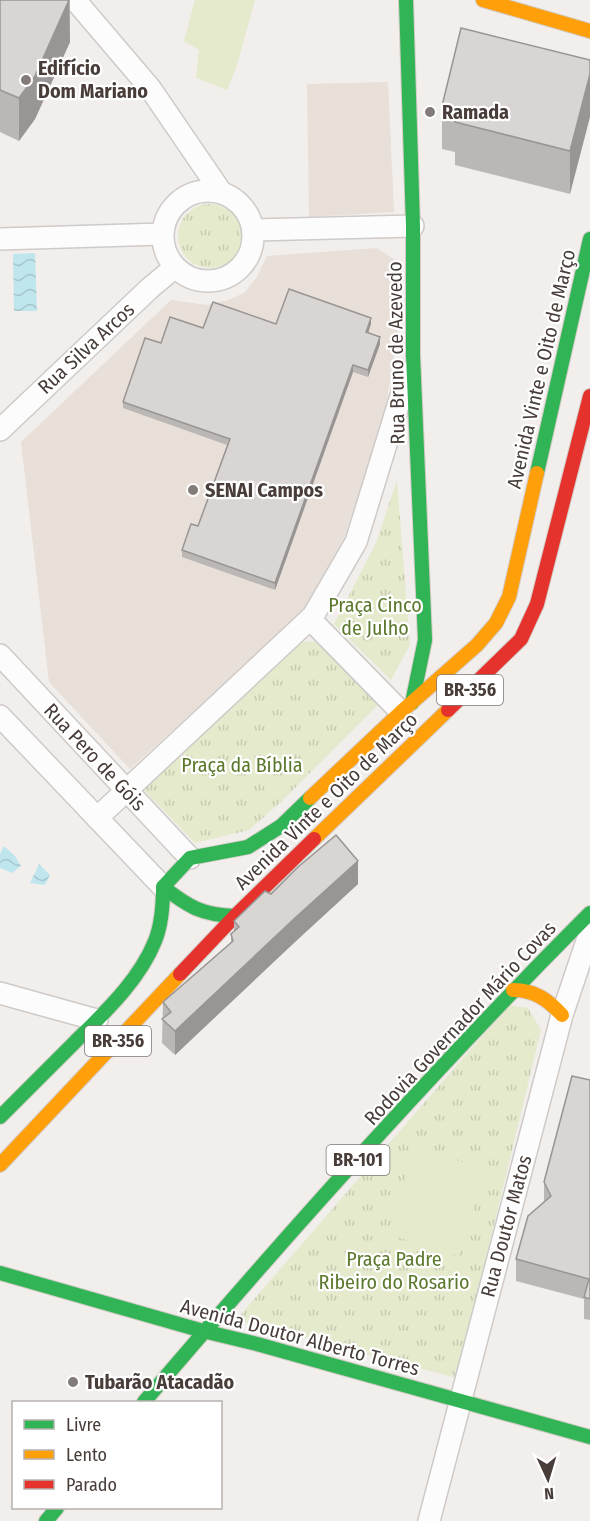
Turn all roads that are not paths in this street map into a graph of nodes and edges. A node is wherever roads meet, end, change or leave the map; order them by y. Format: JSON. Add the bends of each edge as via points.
{"nodes":[{"id":1,"x":75,"y":0,"type":"edge"},
{"id":2,"x":406,"y":0,"type":"edge"},
{"id":3,"x":483,"y":0,"type":"edge"},
{"id":4,"x":590,"y":31,"type":"edge"},
{"id":5,"x":220,"y":192,"type":"junction"},
{"id":6,"x":413,"y":226,"type":"junction"},
{"id":7,"x":254,"y":230,"type":"junction"},
{"id":8,"x":162,"y":234,"type":"junction"},
{"id":9,"x":0,"y":239,"type":"edge"},
{"id":10,"x":590,"y":239,"type":"edge"},
{"id":11,"x":174,"y":267,"type":"junction"},
{"id":12,"x":413,"y":355,"type":"junction"},
{"id":13,"x":590,"y":396,"type":"edge"},
{"id":14,"x":0,"y":430,"type":"edge"},
{"id":15,"x":539,"y":514,"type":"junction"},
{"id":16,"x":545,"y":574,"type":"junction"},
{"id":17,"x":310,"y":619,"type":"junction"},
{"id":18,"x":3,"y":664,"type":"edge"},
{"id":19,"x":407,"y":708,"type":"junction"},
{"id":20,"x":0,"y":716,"type":"edge"},
{"id":21,"x":126,"y":791,"type":"junction"},
{"id":22,"x":97,"y":818,"type":"junction"},
{"id":23,"x":190,"y":858,"type":"junction"},
{"id":24,"x":163,"y":887,"type":"junction"},
{"id":25,"x":590,"y":913,"type":"edge"},
{"id":26,"x":235,"y":916,"type":"junction"},
{"id":27,"x":590,"y":932,"type":"edge"},
{"id":28,"x":513,"y":990,"type":"junction"},
{"id":29,"x":0,"y":993,"type":"edge"},
{"id":30,"x":562,"y":1015,"type":"junction"},
{"id":31,"x":97,"y":1020,"type":"junction"},
{"id":32,"x":0,"y":1117,"type":"edge"},
{"id":33,"x":0,"y":1165,"type":"edge"},
{"id":34,"x":0,"y":1273,"type":"edge"},
{"id":35,"x":203,"y":1331,"type":"junction"},
{"id":36,"x":145,"y":1401,"type":"edge"},
{"id":37,"x":460,"y":1401,"type":"junction"},
{"id":38,"x":590,"y":1437,"type":"edge"},
{"id":39,"x":56,"y":1509,"type":"edge"},
{"id":40,"x":46,"y":1521,"type":"edge"},
{"id":41,"x":429,"y":1521,"type":"edge"}],
"edges":[{"from":1,"to":5,"type":"street","via":[[150,88]]},
{"from":2,"to":6,"type":"main road","name":"Rua Bruno de Azevedo"},
{"from":3,"to":4,"type":"main road"},
{"from":5,"to":7,"type":"street","via":[[236,200],[248,213]]},
{"from":5,"to":8,"type":"street","via":[[200,191],[181,199],[168,214]]},
{"from":6,"to":7,"type":"street"},
{"from":6,"to":12,"type":"main road","name":"Rua Bruno de Azevedo"},
{"from":7,"to":11,"type":"street","via":[[248,258],[227,278],[209,282],[190,278]]},
{"from":8,"to":9,"type":"street"},
{"from":8,"to":11,"type":"street","via":[[165,252]]},
{"from":10,"to":15,"type":"main road","name":"Avenida Vinte e Oito de Março"},
{"from":11,"to":14,"type":"street","name":"Rua Silva Arcos"},
{"from":12,"to":17,"type":"street","via":[[356,542]]},
{"from":12,"to":19,"type":"main road","name":"Rua Bruno de Azevedo","via":[[425,640]]},
{"from":13,"to":16,"type":"main road","name":"Avenida Vinte e Oito de Março","number":"BR-356"},
{"from":15,"to":16,"type":"main road","via":[[550,525]]},
{"from":15,"to":19,"type":"main road","name":"Avenida Vinte e Oito de Março","via":[[504,611],[477,645]]},
{"from":16,"to":26,"type":"main road","name":"Avenida Vinte e Oito de Março","number":"BR-356","via":[[521,639]]},
{"from":17,"to":19,"type":"street"},
{"from":17,"to":21,"type":"street"},
{"from":18,"to":21,"type":"street","name":"Rua Pero de Góis"},
{"from":19,"to":23,"type":"main road","name":"Avenida Vinte e Oito de Março","via":[[281,826],[248,847]]},
{"from":20,"to":22,"type":"street","name":"Rua Pero de Góis"},
{"from":21,"to":22,"type":"street"},
{"from":21,"to":23,"type":"street","name":"Rua Pero de Góis"},
{"from":22,"to":24,"type":"street","name":"Rua Pero de Góis"},
{"from":23,"to":24,"type":"main road"},
{"from":24,"to":26,"type":"main road","via":[[198,913]]},
{"from":24,"to":31,"type":"main road","number":"BR-356","via":[[164,910],[148,957]]},
{"from":25,"to":28,"type":"main road","name":"Rodovia Governador Mário Covas","number":"BR-101"},
{"from":26,"to":33,"type":"main road","number":"BR-356"},
{"from":27,"to":30,"type":"street","name":"Rua Doutor Matos"},
{"from":28,"to":30,"type":"main road","via":[[526,989],[543,996]]},
{"from":28,"to":35,"type":"main road","name":"Rodovia Governador Mário Covas","number":"BR-101"},
{"from":29,"to":31,"type":"street"},
{"from":30,"to":37,"type":"street","name":"Rua Doutor Matos"},
{"from":31,"to":32,"type":"main road","number":"BR-356"},
{"from":34,"to":35,"type":"main road","name":"Avenida Doutor Alberto Torres"},
{"from":35,"to":36,"type":"main road","name":"Rodovia Governador Mário Covas"},
{"from":35,"to":37,"type":"main road","name":"Avenida Doutor Alberto Torres"},
{"from":37,"to":38,"type":"main road","name":"Avenida Doutor Alberto Torres"},
{"from":37,"to":41,"type":"street","name":"Rua Doutor Matos"},
{"from":39,"to":40,"type":"main road"}]}
